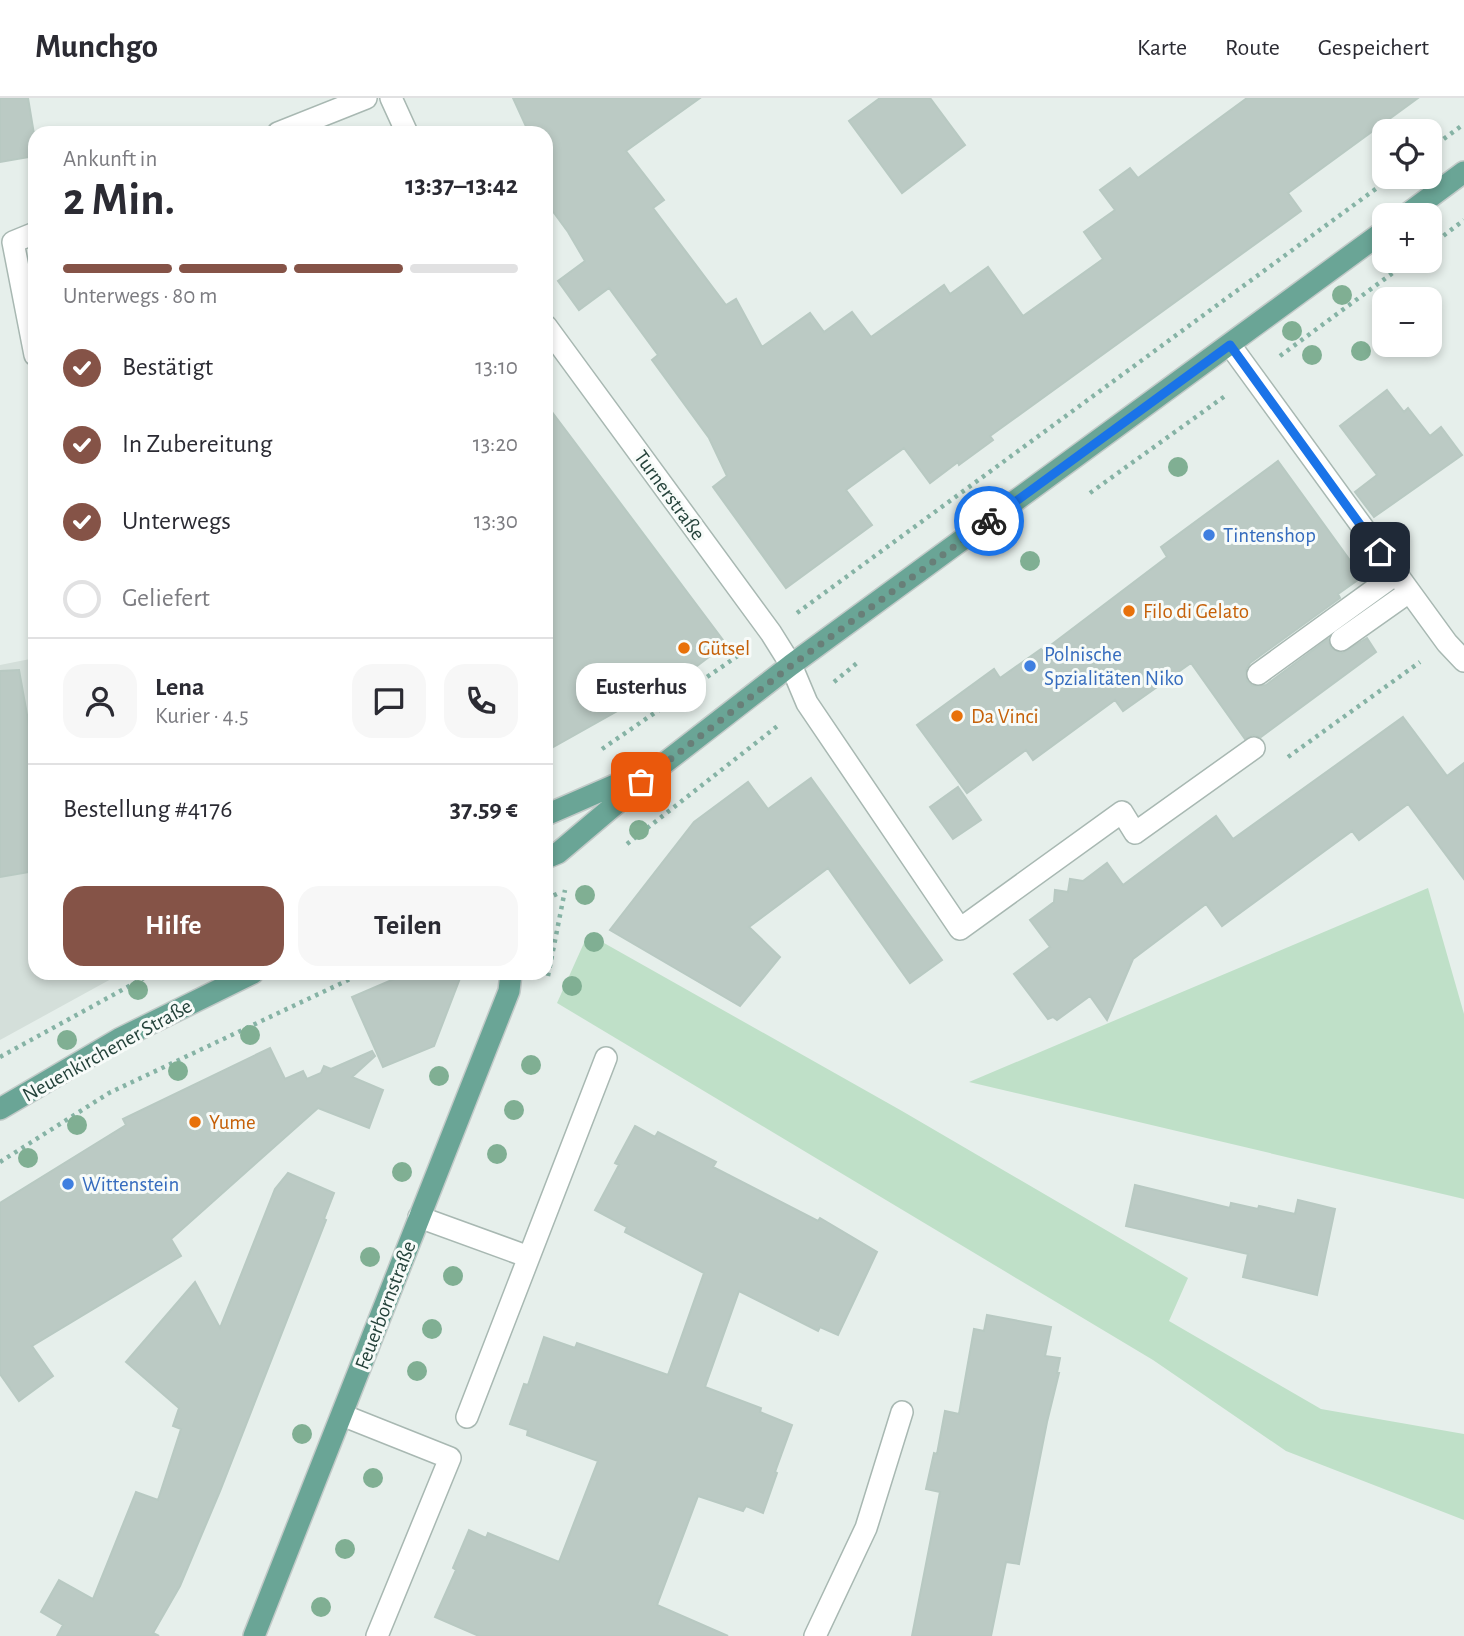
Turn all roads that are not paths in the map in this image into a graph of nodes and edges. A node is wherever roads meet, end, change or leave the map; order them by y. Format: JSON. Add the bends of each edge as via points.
{"nodes":[{"id":1,"x":366,"y":98,"type":"edge"},
{"id":2,"x":391,"y":98,"type":"edge"},
{"id":3,"x":296,"y":126,"type":"edge"},
{"id":4,"x":404,"y":126,"type":"edge"},
{"id":5,"x":1464,"y":172,"type":"edge"},
{"id":6,"x":1422,"y":203,"type":"edge"},
{"id":7,"x":28,"y":236,"type":"edge"},
{"id":8,"x":1372,"y":241,"type":"edge"},
{"id":9,"x":28,"y":319,"type":"edge"},
{"id":10,"x":553,"y":336,"type":"edge"},
{"id":11,"x":1230,"y":345,"type":"junction"},
{"id":12,"x":1396,"y":574,"type":"junction"},
{"id":13,"x":1409,"y":592,"type":"junction"},
{"id":14,"x":1341,"y":640,"type":"dead end"},
{"id":15,"x":1464,"y":661,"type":"edge"},
{"id":16,"x":792,"y":665,"type":"junction"},
{"id":17,"x":1258,"y":674,"type":"dead end"},
{"id":18,"x":1254,"y":748,"type":"road end"},
{"id":19,"x":662,"y":765,"type":"junction"},
{"id":20,"x":553,"y":812,"type":"edge"},
{"id":21,"x":553,"y":856,"type":"edge"},
{"id":22,"x":239,"y":980,"type":"edge"},
{"id":23,"x":510,"y":980,"type":"edge"},
{"id":24,"x":606,"y":1058,"type":"dead end"},
{"id":25,"x":0,"y":1109,"type":"edge"},
{"id":26,"x":419,"y":1217,"type":"junction"},
{"id":27,"x":529,"y":1256,"type":"junction"},
{"id":28,"x":902,"y":1412,"type":"dead end"},
{"id":29,"x":342,"y":1415,"type":"junction"},
{"id":30,"x":467,"y":1417,"type":"dead end"},
{"id":31,"x":254,"y":1636,"type":"edge"},
{"id":32,"x":377,"y":1636,"type":"edge"},
{"id":33,"x":815,"y":1636,"type":"edge"}],
"edges":[{"from":1,"to":3,"type":"street"},
{"from":2,"to":4,"type":"street"},
{"from":5,"to":6,"type":"main road"},
{"from":7,"to":9,"type":"street","via":[[13,242]]},
{"from":8,"to":11,"type":"main road"},
{"from":10,"to":16,"type":"street","name":"Turnerstraße"},
{"from":11,"to":12,"type":"street"},
{"from":11,"to":16,"type":"main road"},
{"from":12,"to":13,"type":"street"},
{"from":12,"to":17,"type":"street"},
{"from":13,"to":14,"type":"street"},
{"from":13,"to":15,"type":"street"},
{"from":16,"to":18,"type":"street","name":"Turnerstraße","via":[[807,703],[960,929],[1122,812],[1135,833]]},
{"from":16,"to":19,"type":"main road"},
{"from":19,"to":20,"type":"main road"},
{"from":19,"to":21,"type":"main road"},
{"from":22,"to":25,"type":"main road","name":"Neuenkirchener Straße","via":[[119,1039]]},
{"from":23,"to":26,"type":"main road","name":"Feuerbornstraße"},
{"from":24,"to":27,"type":"street"},
{"from":26,"to":27,"type":"street"},
{"from":26,"to":29,"type":"main road","name":"Feuerbornstraße"},
{"from":27,"to":30,"type":"street"},
{"from":28,"to":33,"type":"street","via":[[866,1528]]},
{"from":29,"to":31,"type":"main road","name":"Feuerbornstraße"},
{"from":29,"to":32,"type":"street","via":[[450,1458]]}]}
